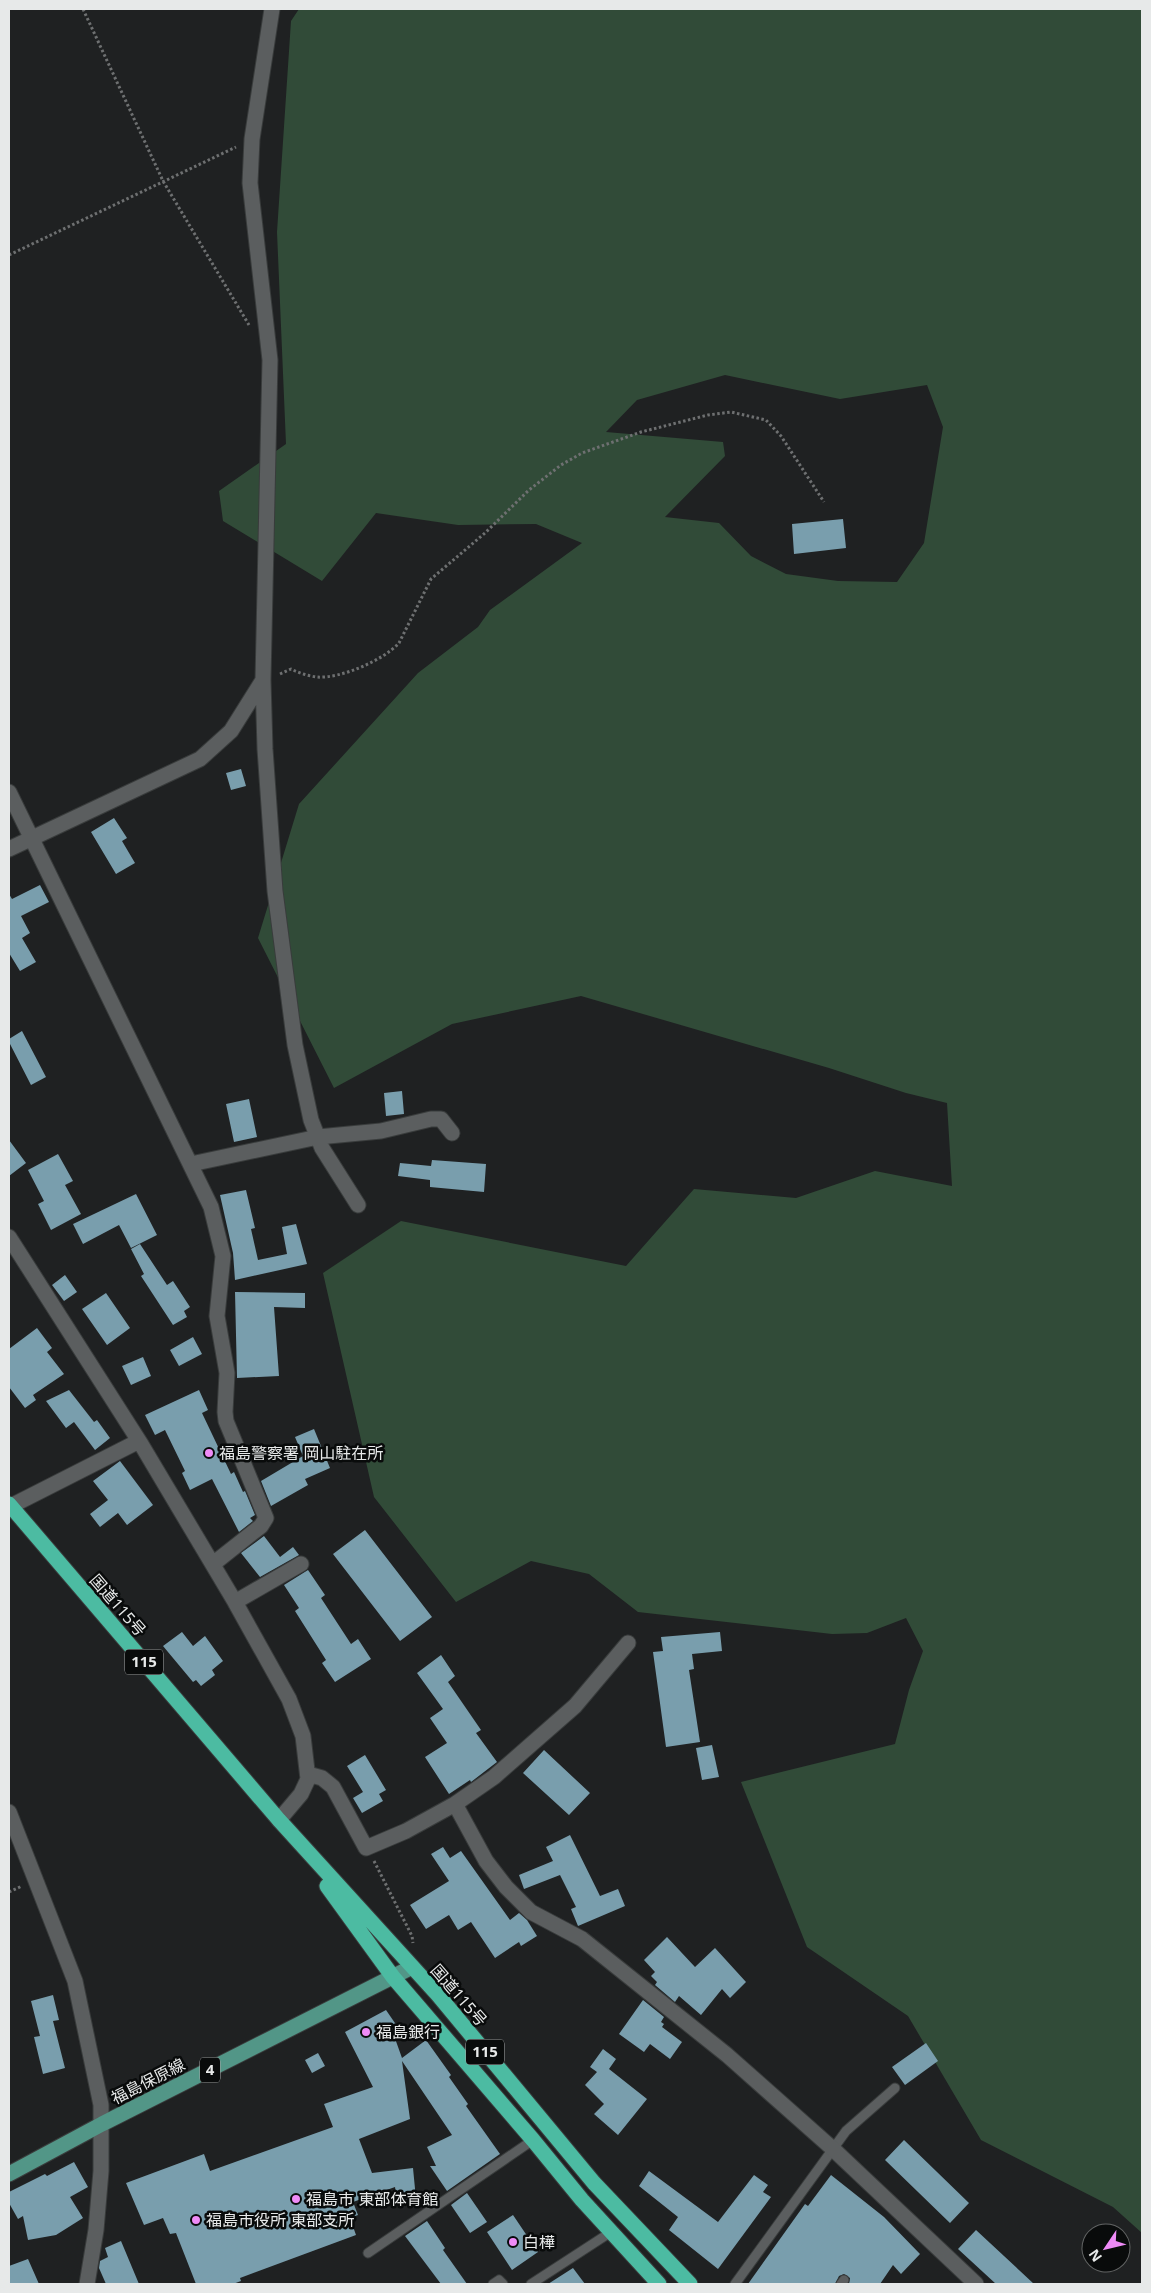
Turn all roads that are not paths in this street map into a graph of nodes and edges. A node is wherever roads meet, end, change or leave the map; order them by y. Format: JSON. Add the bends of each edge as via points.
{"nodes":[{"id":1,"x":272,"y":9,"type":"edge"},
{"id":2,"x":263,"y":680,"type":"junction"},
{"id":3,"x":9,"y":792,"type":"edge"},
{"id":4,"x":33,"y":838,"type":"junction"},
{"id":5,"x":9,"y":850,"type":"edge"},
{"id":6,"x":452,"y":1133,"type":"dead end"},
{"id":7,"x":318,"y":1137,"type":"junction"},
{"id":8,"x":191,"y":1164,"type":"junction"},
{"id":9,"x":358,"y":1206,"type":"dead end"},
{"id":10,"x":9,"y":1237,"type":"edge"},
{"id":11,"x":139,"y":1441,"type":"junction"},
{"id":12,"x":9,"y":1505,"type":"edge"},
{"id":13,"x":213,"y":1564,"type":"junction"},
{"id":14,"x":301,"y":1564,"type":"dead end"},
{"id":15,"x":235,"y":1602,"type":"junction"},
{"id":16,"x":628,"y":1643,"type":"dead end"},
{"id":17,"x":308,"y":1774,"type":"junction"},
{"id":18,"x":455,"y":1804,"type":"junction"},
{"id":19,"x":9,"y":1812,"type":"edge"},
{"id":20,"x":279,"y":1820,"type":"junction"},
{"id":21,"x":412,"y":1967,"type":"junction"},
{"id":22,"x":394,"y":1977,"type":"junction"},
{"id":23,"x":896,"y":2088,"type":"dead end"},
{"id":24,"x":102,"y":2124,"type":"junction"},
{"id":25,"x":533,"y":2140,"type":"junction"},
{"id":26,"x":834,"y":2149,"type":"junction"},
{"id":27,"x":9,"y":2174,"type":"edge"},
{"id":28,"x":611,"y":2232,"type":"junction"},
{"id":29,"x":368,"y":2253,"type":"dead end"},
{"id":30,"x":87,"y":2284,"type":"edge"},
{"id":31,"x":493,"y":2284,"type":"edge"},
{"id":32,"x":503,"y":2284,"type":"edge"},
{"id":33,"x":531,"y":2284,"type":"edge"},
{"id":34,"x":659,"y":2284,"type":"edge"},
{"id":35,"x":690,"y":2284,"type":"edge"},
{"id":36,"x":735,"y":2284,"type":"edge"},
{"id":37,"x":976,"y":2284,"type":"edge"}],
"edges":[{"from":1,"to":2,"type":"street","via":[[252,139],[250,183],[270,360]]},
{"from":2,"to":4,"type":"street","via":[[231,731],[200,759]]},
{"from":2,"to":7,"type":"street","via":[[275,891],[295,1045],[311,1120]]},
{"from":3,"to":4,"type":"street"},
{"from":4,"to":5,"type":"street"},
{"from":4,"to":8,"type":"street"},
{"from":6,"to":7,"type":"street","via":[[441,1119],[431,1119],[381,1131]]},
{"from":7,"to":8,"type":"street"},
{"from":7,"to":9,"type":"street"},
{"from":8,"to":13,"type":"street","via":[[211,1207],[223,1256],[217,1316],[228,1373],[226,1422],[266,1518],[261,1526]]},
{"from":10,"to":11,"type":"street"},
{"from":11,"to":12,"type":"street"},
{"from":11,"to":13,"type":"street"},
{"from":12,"to":20,"type":"highway","name":"国道115号","number":"115"},
{"from":13,"to":15,"type":"street"},
{"from":14,"to":15,"type":"street"},
{"from":15,"to":17,"type":"street","via":[[289,1699],[303,1736]]},
{"from":16,"to":18,"type":"street","via":[[574,1706],[494,1777]]},
{"from":17,"to":18,"type":"street","via":[[322,1778],[333,1787],[366,1848]]},
{"from":17,"to":20,"type":"street","via":[[301,1794]]},
{"from":18,"to":26,"type":"street","via":[[486,1861],[531,1912],[597,1950],[727,2055]]},
{"from":19,"to":24,"type":"street","via":[[75,1981],[101,2105]]},
{"from":20,"to":21,"type":"highway","name":"国道115号","number":"115"},
{"from":20,"to":22,"type":"highway","name":"国道115号","number":"115"},
{"from":21,"to":22,"type":"main road","name":"福島保原線","number":"4"},
{"from":21,"to":35,"type":"highway","name":"国道115号","number":"115","via":[[594,2183]]},
{"from":22,"to":24,"type":"main road","name":"福島保原線","number":"4"},
{"from":22,"to":25,"type":"highway","name":"国道115号","number":"115"},
{"from":23,"to":26,"type":"lane","via":[[846,2132]]},
{"from":24,"to":27,"type":"main road","name":"福島保原線","number":"4"},
{"from":24,"to":30,"type":"street","via":[[96,2230]]},
{"from":25,"to":28,"type":"highway","name":"国道115号","number":"115"},
{"from":25,"to":29,"type":"lane"},
{"from":26,"to":36,"type":"lane"},
{"from":26,"to":37,"type":"street"},
{"from":28,"to":33,"type":"lane"},
{"from":28,"to":34,"type":"highway","name":"国道115号","number":"115"},
{"from":31,"to":32,"type":"lane","via":[[500,2280]]}]}
